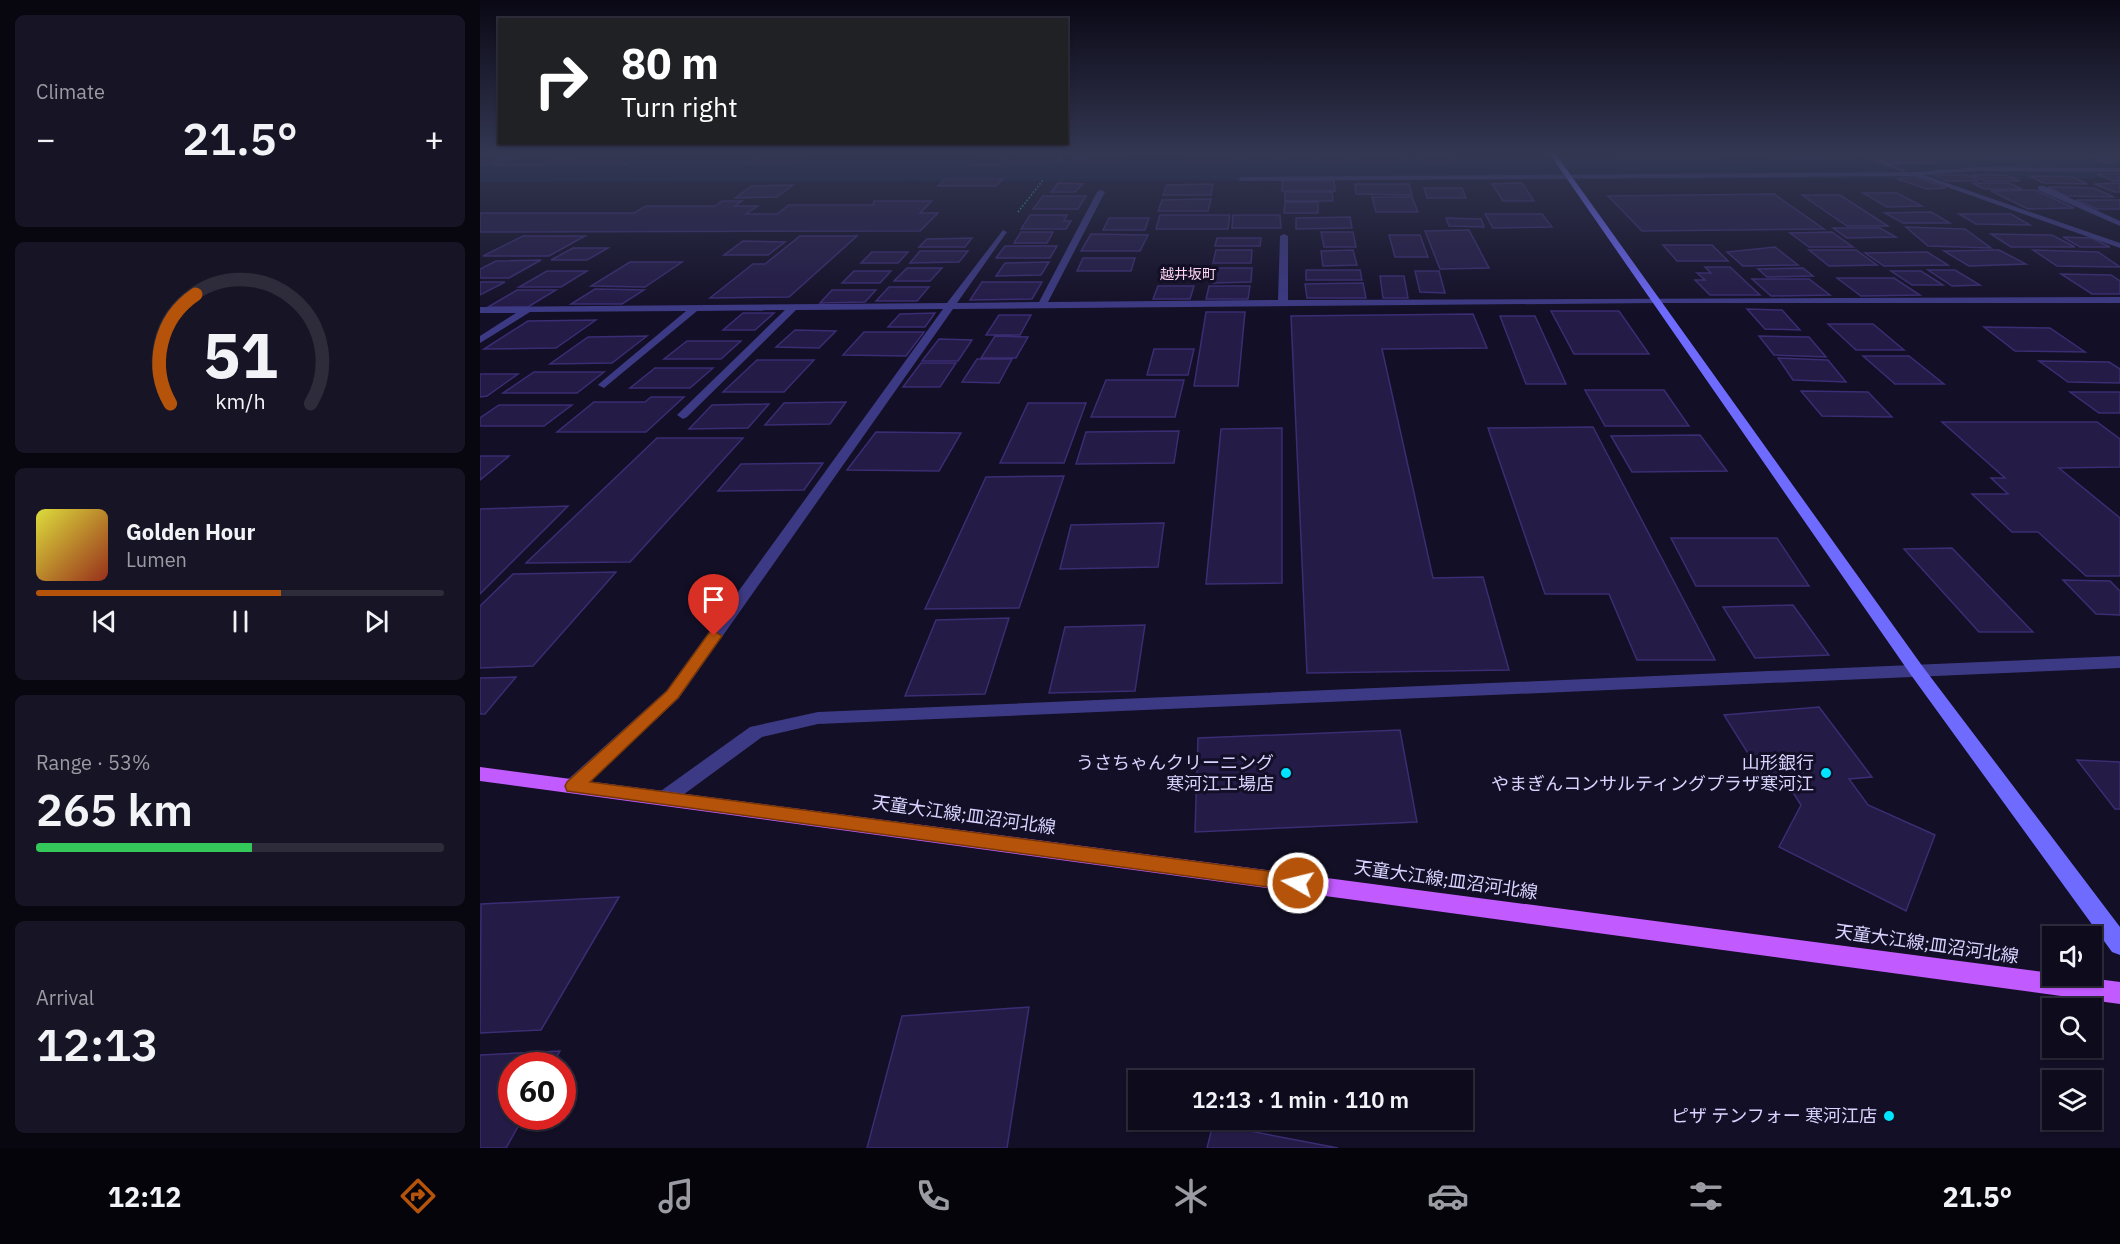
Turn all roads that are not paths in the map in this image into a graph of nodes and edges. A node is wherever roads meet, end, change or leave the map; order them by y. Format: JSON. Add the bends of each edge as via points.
{"nodes":[{"id":1,"x":1093,"y":207,"type":"edge"},
{"id":2,"x":1591,"y":207,"type":"edge"},
{"id":3,"x":2010,"y":207,"type":"edge"},
{"id":4,"x":2082,"y":207,"type":"edge"},
{"id":5,"x":2120,"y":224,"type":"edge"},
{"id":6,"x":2074,"y":229,"type":"junction"},
{"id":7,"x":2097,"y":229,"type":"dead end"},
{"id":8,"x":2109,"y":229,"type":"dead end"},
{"id":9,"x":2120,"y":229,"type":"edge"},
{"id":10,"x":1003,"y":232,"type":"dead end"},
{"id":11,"x":1284,"y":236,"type":"dead end"},
{"id":12,"x":2120,"y":246,"type":"edge"},
{"id":13,"x":1656,"y":300,"type":"junction"},
{"id":14,"x":2120,"y":300,"type":"edge"},
{"id":15,"x":1283,"y":303,"type":"junction"},
{"id":16,"x":1042,"y":305,"type":"junction"},
{"id":17,"x":951,"y":306,"type":"junction"},
{"id":18,"x":792,"y":308,"type":"junction"},
{"id":19,"x":694,"y":309,"type":"junction"},
{"id":20,"x":480,"y":310,"type":"edge"},
{"id":21,"x":527,"y":310,"type":"junction"},
{"id":22,"x":480,"y":340,"type":"edge"},
{"id":23,"x":604,"y":385,"type":"dead end"},
{"id":24,"x":683,"y":415,"type":"dead end"},
{"id":25,"x":2120,"y":662,"type":"edge"},
{"id":26,"x":1917,"y":671,"type":"junction"},
{"id":27,"x":480,"y":774,"type":"edge"},
{"id":28,"x":573,"y":786,"type":"junction"},
{"id":29,"x":665,"y":798,"type":"junction"},
{"id":30,"x":2120,"y":945,"type":"edge"},
{"id":31,"x":2120,"y":993,"type":"edge"}],
"edges":[{"from":1,"to":16,"type":"street"},
{"from":2,"to":13,"type":"street"},
{"from":3,"to":6,"type":"street"},
{"from":4,"to":5,"type":"street"},
{"from":6,"to":7,"type":"street"},
{"from":6,"to":12,"type":"street"},
{"from":8,"to":9,"type":"street"},
{"from":10,"to":17,"type":"street"},
{"from":11,"to":15,"type":"street"},
{"from":13,"to":14,"type":"street"},
{"from":13,"to":15,"type":"street"},
{"from":13,"to":26,"type":"street"},
{"from":15,"to":16,"type":"street"},
{"from":16,"to":17,"type":"street"},
{"from":17,"to":18,"type":"street"},
{"from":17,"to":28,"type":"street","via":[[673,694]]},
{"from":18,"to":19,"type":"street"},
{"from":18,"to":24,"type":"street"},
{"from":19,"to":21,"type":"street"},
{"from":19,"to":23,"type":"street"},
{"from":20,"to":21,"type":"street"},
{"from":21,"to":22,"type":"street"},
{"from":25,"to":26,"type":"street"},
{"from":26,"to":29,"type":"street","via":[[818,718],[756,732]]},
{"from":26,"to":30,"type":"street"},
{"from":27,"to":28,"type":"main road","name":"天童大江線;皿沼河北線"},
{"from":28,"to":29,"type":"main road","name":"天童大江線;皿沼河北線"},
{"from":29,"to":31,"type":"main road","name":"天童大江線;皿沼河北線"}]}
